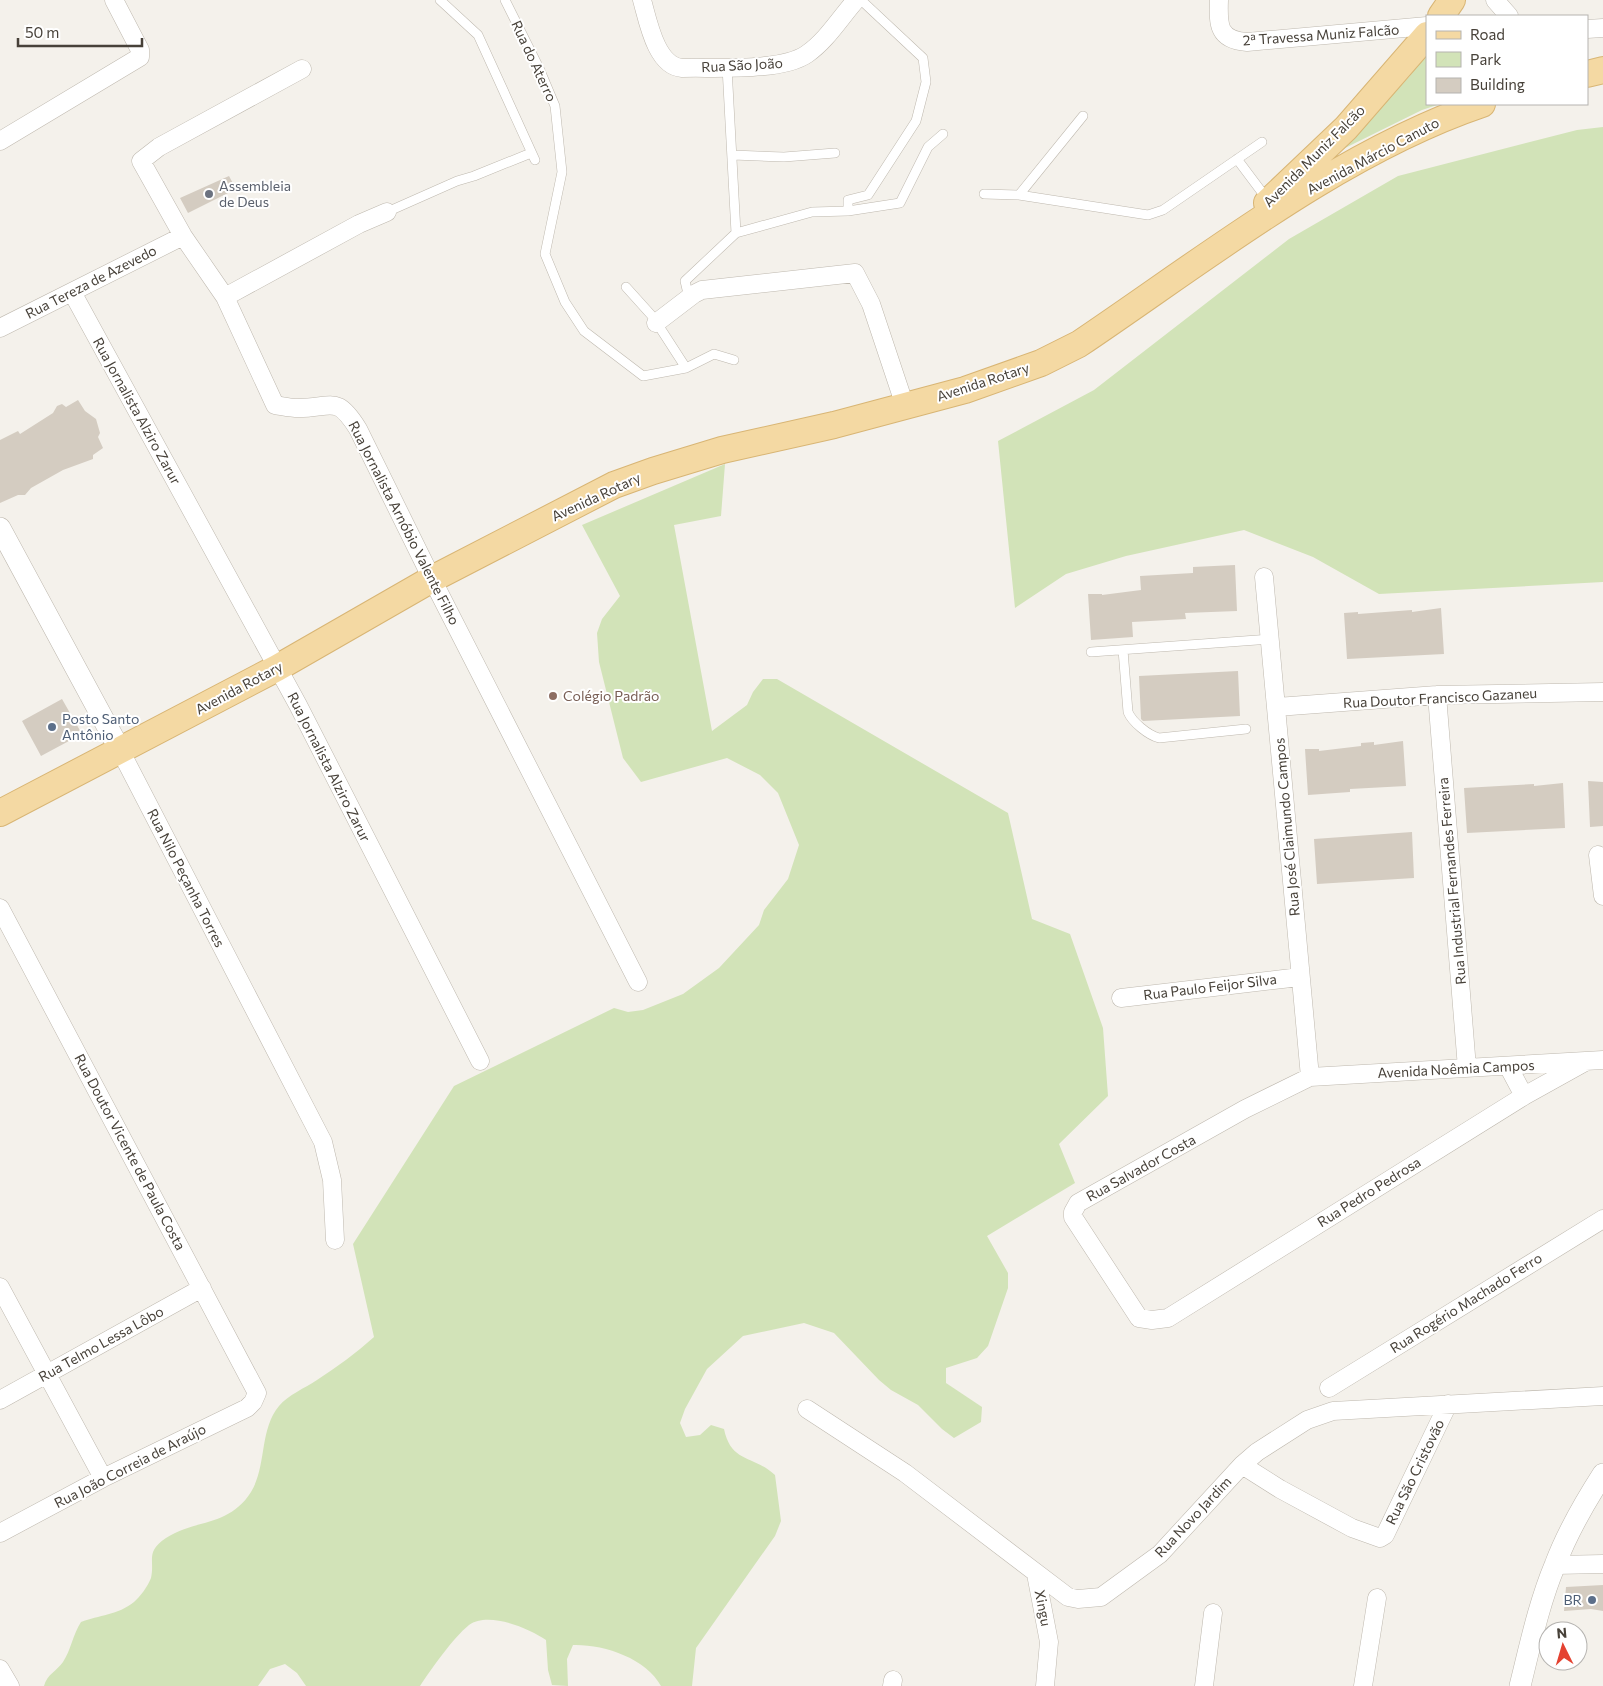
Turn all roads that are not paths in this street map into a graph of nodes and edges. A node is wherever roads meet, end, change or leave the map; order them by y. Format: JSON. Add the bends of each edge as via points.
{"nodes":[{"id":1,"x":114,"y":0,"type":"edge"},
{"id":2,"x":440,"y":0,"type":"edge"},
{"id":3,"x":505,"y":0,"type":"edge"},
{"id":4,"x":642,"y":0,"type":"edge"},
{"id":5,"x":856,"y":0,"type":"edge"},
{"id":6,"x":861,"y":0,"type":"edge"},
{"id":7,"x":1219,"y":0,"type":"edge"},
{"id":8,"x":1452,"y":0,"type":"edge"},
{"id":9,"x":1463,"y":0,"type":"edge"},
{"id":10,"x":1494,"y":0,"type":"edge"},
{"id":11,"x":1442,"y":15,"type":"edge"},
{"id":12,"x":1467,"y":15,"type":"edge"},
{"id":13,"x":1507,"y":15,"type":"edge"},
{"id":14,"x":1426,"y":26,"type":"edge"},
{"id":15,"x":1603,"y":28,"type":"edge"},
{"id":16,"x":1588,"y":29,"type":"edge"},
{"id":17,"x":1426,"y":36,"type":"edge"},
{"id":18,"x":1588,"y":66,"type":"edge"},
{"id":19,"x":727,"y":67,"type":"junction"},
{"id":20,"x":1603,"y":68,"type":"edge"},
{"id":21,"x":302,"y":69,"type":"dead end"},
{"id":22,"x":1588,"y":74,"type":"edge"},
{"id":23,"x":1479,"y":105,"type":"edge"},
{"id":24,"x":1083,"y":116,"type":"dead end"},
{"id":25,"x":943,"y":134,"type":"dead end"},
{"id":26,"x":0,"y":141,"type":"edge"},
{"id":27,"x":1262,"y":142,"type":"dead end"},
{"id":28,"x":835,"y":153,"type":"dead end"},
{"id":29,"x":733,"y":155,"type":"junction"},
{"id":30,"x":1238,"y":159,"type":"junction"},
{"id":31,"x":984,"y":194,"type":"dead end"},
{"id":32,"x":1019,"y":195,"type":"junction"},
{"id":33,"x":1268,"y":201,"type":"junction"},
{"id":34,"x":848,"y":211,"type":"junction"},
{"id":35,"x":387,"y":212,"type":"joint"},
{"id":36,"x":736,"y":234,"type":"junction"},
{"id":37,"x":183,"y":236,"type":"junction"},
{"id":38,"x":1217,"y":250,"type":"junction"},
{"id":39,"x":626,"y":287,"type":"dead end"},
{"id":40,"x":72,"y":292,"type":"junction"},
{"id":41,"x":225,"y":297,"type":"junction"},
{"id":42,"x":689,"y":298,"type":"junction"},
{"id":43,"x":656,"y":323,"type":"junction"},
{"id":44,"x":0,"y":328,"type":"edge"},
{"id":45,"x":734,"y":360,"type":"dead end"},
{"id":46,"x":686,"y":368,"type":"junction"},
{"id":47,"x":905,"y":406,"type":"junction"},
{"id":48,"x":0,"y":528,"type":"edge"},
{"id":49,"x":1264,"y":577,"type":"dead end"},
{"id":50,"x":432,"y":579,"type":"junction"},
{"id":51,"x":1271,"y":639,"type":"junction"},
{"id":52,"x":1123,"y":650,"type":"junction"},
{"id":53,"x":1091,"y":652,"type":"dead end"},
{"id":54,"x":277,"y":668,"type":"junction"},
{"id":55,"x":1603,"y":692,"type":"edge"},
{"id":56,"x":1437,"y":695,"type":"junction"},
{"id":57,"x":1277,"y":707,"type":"junction"},
{"id":58,"x":1246,"y":729,"type":"dead end"},
{"id":59,"x":120,"y":750,"type":"junction"},
{"id":60,"x":0,"y":813,"type":"edge"},
{"id":61,"x":1598,"y":855,"type":"dead end"},
{"id":62,"x":1603,"y":896,"type":"edge"},
{"id":63,"x":0,"y":908,"type":"edge"},
{"id":64,"x":1300,"y":977,"type":"junction"},
{"id":65,"x":638,"y":982,"type":"dead end"},
{"id":66,"x":1121,"y":998,"type":"dead end"},
{"id":67,"x":1595,"y":1060,"type":"edge"},
{"id":68,"x":480,"y":1061,"type":"dead end"},
{"id":69,"x":1508,"y":1066,"type":"junction"},
{"id":70,"x":1467,"y":1068,"type":"junction"},
{"id":71,"x":1310,"y":1077,"type":"junction"},
{"id":72,"x":1524,"y":1096,"type":"junction"},
{"id":73,"x":1603,"y":1219,"type":"edge"},
{"id":74,"x":335,"y":1240,"type":"dead end"},
{"id":75,"x":0,"y":1287,"type":"edge"},
{"id":76,"x":202,"y":1288,"type":"junction"},
{"id":77,"x":1152,"y":1320,"type":"joint"},
{"id":78,"x":47,"y":1375,"type":"junction"},
{"id":79,"x":1329,"y":1388,"type":"dead end"},
{"id":80,"x":1603,"y":1396,"type":"edge"},
{"id":81,"x":256,"y":1397,"type":"joint"},
{"id":82,"x":0,"y":1400,"type":"edge"},
{"id":83,"x":1448,"y":1404,"type":"junction"},
{"id":84,"x":807,"y":1409,"type":"dead end"},
{"id":85,"x":1242,"y":1465,"type":"junction"},
{"id":86,"x":1603,"y":1474,"type":"edge"},
{"id":87,"x":103,"y":1478,"type":"junction"},
{"id":88,"x":0,"y":1533,"type":"edge"},
{"id":89,"x":1603,"y":1564,"type":"edge"},
{"id":90,"x":1555,"y":1565,"type":"junction"},
{"id":91,"x":1036,"y":1574,"type":"junction"},
{"id":92,"x":1377,"y":1598,"type":"dead end"},
{"id":93,"x":1213,"y":1613,"type":"dead end"},
{"id":94,"x":0,"y":1669,"type":"edge"},
{"id":95,"x":10,"y":1686,"type":"edge"},
{"id":96,"x":1045,"y":1686,"type":"edge"},
{"id":97,"x":1204,"y":1686,"type":"edge"},
{"id":98,"x":1363,"y":1686,"type":"edge"},
{"id":99,"x":1520,"y":1686,"type":"edge"}],
"edges":[{"from":1,"to":26,"type":"street","via":[[140,50],[140,57]]},
{"from":2,"to":35,"type":"lane","via":[[478,35],[533,156],[457,180]]},
{"from":3,"to":46,"type":"lane","name":"Rua do Aterro","via":[[555,106],[562,172],[545,254],[565,302],[584,331],[643,376]]},
{"from":4,"to":19,"type":"street","name":"Rua São João","via":[[665,60],[674,67]]},
{"from":5,"to":19,"type":"street","name":"Rua São João","via":[[806,55],[780,64]]},
{"from":6,"to":34,"type":"lane","via":[[923,58],[926,82],[916,121],[868,195],[848,200]]},
{"from":7,"to":14,"type":"street","name":"2ª Travessa Muniz Falcão","via":[[1221,29],[1234,42]]},
{"from":8,"to":11,"type":"main road"},
{"from":9,"to":12,"type":"main road"},
{"from":10,"to":13,"type":"street"},
{"from":15,"to":16,"type":"street"},
{"from":17,"to":33,"type":"main road","name":"Avenida Muniz Falcão","via":[[1346,128]]},
{"from":18,"to":20,"type":"main road"},
{"from":19,"to":29,"type":"lane"},
{"from":20,"to":22,"type":"main road"},
{"from":21,"to":37,"type":"street","name":"Rua Jornalista Arnóbio Valente Filho","via":[[159,146],[141,161]]},
{"from":23,"to":38,"type":"main road","name":"Avenida Márcio Canuto","via":[[1447,117],[1326,179]]},
{"from":24,"to":32,"type":"lane"},
{"from":25,"to":34,"type":"lane","via":[[928,147],[900,203]]},
{"from":27,"to":30,"type":"lane"},
{"from":28,"to":29,"type":"lane","via":[[784,157]]},
{"from":29,"to":36,"type":"lane"},
{"from":30,"to":32,"type":"lane","via":[[1163,210],[1148,214]]},
{"from":30,"to":33,"type":"lane"},
{"from":31,"to":32,"type":"lane"},
{"from":33,"to":38,"type":"main road","name":"Avenida Muniz Falcão"},
{"from":34,"to":36,"type":"lane","via":[[812,212]]},
{"from":35,"to":41,"type":"street"},
{"from":36,"to":42,"type":"lane","via":[[686,281]]},
{"from":37,"to":40,"type":"street","name":"Rua Tereza de Azevedo"},
{"from":37,"to":41,"type":"street","name":"Rua Jornalista Arnóbio Valente Filho"},
{"from":38,"to":47,"type":"main road","name":"Avenida Rotary","via":[[1079,344],[1041,363],[984,384]]},
{"from":39,"to":43,"type":"lane"},
{"from":40,"to":44,"type":"street","name":"Rua Tereza de Azevedo"},
{"from":40,"to":54,"type":"street","name":"Rua Jornalista Alziro Zarur"},
{"from":41,"to":50,"type":"street","name":"Rua Jornalista Arnóbio Valente Filho","via":[[275,405],[298,408],[333,404],[350,417]]},
{"from":42,"to":43,"type":"street"},
{"from":42,"to":47,"type":"street","via":[[714,288],[856,274],[871,304]]},
{"from":43,"to":46,"type":"lane"},
{"from":45,"to":46,"type":"lane","name":"Rua do Aterro","via":[[714,354]]},
{"from":47,"to":50,"type":"main road","name":"Avenida Rotary","via":[[653,470],[614,485]]},
{"from":48,"to":59,"type":"street","name":"Rua Nilo Peçanha Torres"},
{"from":49,"to":51,"type":"street","name":"Rua José Claimundo Campos"},
{"from":50,"to":54,"type":"main road","name":"Avenida Rotary"},
{"from":50,"to":65,"type":"street","name":"Rua Jornalista Arnóbio Valente Filho"},
{"from":51,"to":52,"type":"lane"},
{"from":51,"to":57,"type":"street","name":"Rua José Claimundo Campos"},
{"from":52,"to":53,"type":"lane"},
{"from":52,"to":58,"type":"lane","via":[[1130,718],[1153,736]]},
{"from":54,"to":59,"type":"main road","name":"Avenida Rotary"},
{"from":54,"to":68,"type":"street","name":"Rua Jornalista Alziro Zarur"},
{"from":55,"to":56,"type":"street","name":"Rua Doutor Francisco Gazaneu"},
{"from":56,"to":57,"type":"street","name":"Rua Doutor Francisco Gazaneu"},
{"from":56,"to":70,"type":"street","name":"Rua Industrial Fernandes Ferreira"},
{"from":57,"to":64,"type":"street","name":"Rua José Claimundo Campos"},
{"from":59,"to":60,"type":"main road","name":"Avenida Rotary"},
{"from":59,"to":74,"type":"street","name":"Rua Nilo Peçanha Torres","via":[[323,1142],[332,1180]]},
{"from":61,"to":62,"type":"street"},
{"from":63,"to":76,"type":"street","name":"Rua Doutor Vicente de Paula Costa"},
{"from":64,"to":66,"type":"street","name":"Rua Paulo Feijor Silva"},
{"from":64,"to":71,"type":"street","name":"Rua José Claimundo Campos"},
{"from":67,"to":69,"type":"street","name":"Avenida Noêmia Campos"},
{"from":67,"to":72,"type":"street","name":"Rua Pedro Pedrosa"},
{"from":69,"to":70,"type":"street","name":"Avenida Noêmia Campos"},
{"from":69,"to":72,"type":"street"},
{"from":70,"to":71,"type":"street","name":"Avenida Noêmia Campos"},
{"from":71,"to":77,"type":"street","name":"Rua Salvador Costa","via":[[1245,1109],[1074,1207],[1073,1217],[1139,1318]]},
{"from":72,"to":77,"type":"street","name":"Rua Pedro Pedrosa","via":[[1168,1318]]},
{"from":73,"to":79,"type":"street","name":"Rua Rogério Machado Ferro"},
{"from":75,"to":78,"type":"street"},
{"from":76,"to":78,"type":"street","name":"Rua Telmo Lessa Lôbo"},
{"from":76,"to":81,"type":"street","name":"Rua Doutor Vicente de Paula Costa","via":[[256,1388]]},
{"from":78,"to":82,"type":"street","name":"Rua Telmo Lessa Lôbo"},
{"from":78,"to":87,"type":"street"},
{"from":80,"to":83,"type":"street","name":"Rua Novo Jardim"},
{"from":81,"to":87,"type":"street","name":"Rua João Correia de Araújo","via":[[247,1408]]},
{"from":83,"to":85,"type":"street","name":"Rua Novo Jardim","via":[[1319,1414]]},
{"from":83,"to":85,"type":"street","name":"Rua São Cristovão","via":[[1385,1535],[1380,1538],[1352,1528],[1280,1490]]},
{"from":84,"to":91,"type":"street","name":"Rua Novo Jardim","via":[[905,1473]]},
{"from":85,"to":91,"type":"street","name":"Rua Novo Jardim","via":[[1160,1554],[1101,1597],[1078,1600],[1068,1597]]},
{"from":86,"to":90,"type":"street","via":[[1585,1502]]},
{"from":87,"to":88,"type":"street","name":"Rua João Correia de Araújo"},
{"from":89,"to":90,"type":"street"},
{"from":90,"to":99,"type":"street"},
{"from":91,"to":96,"type":"street","name":"Xingu","via":[[1049,1642]]},
{"from":92,"to":98,"type":"street"},
{"from":93,"to":97,"type":"street"},
{"from":94,"to":95,"type":"street"}]}
